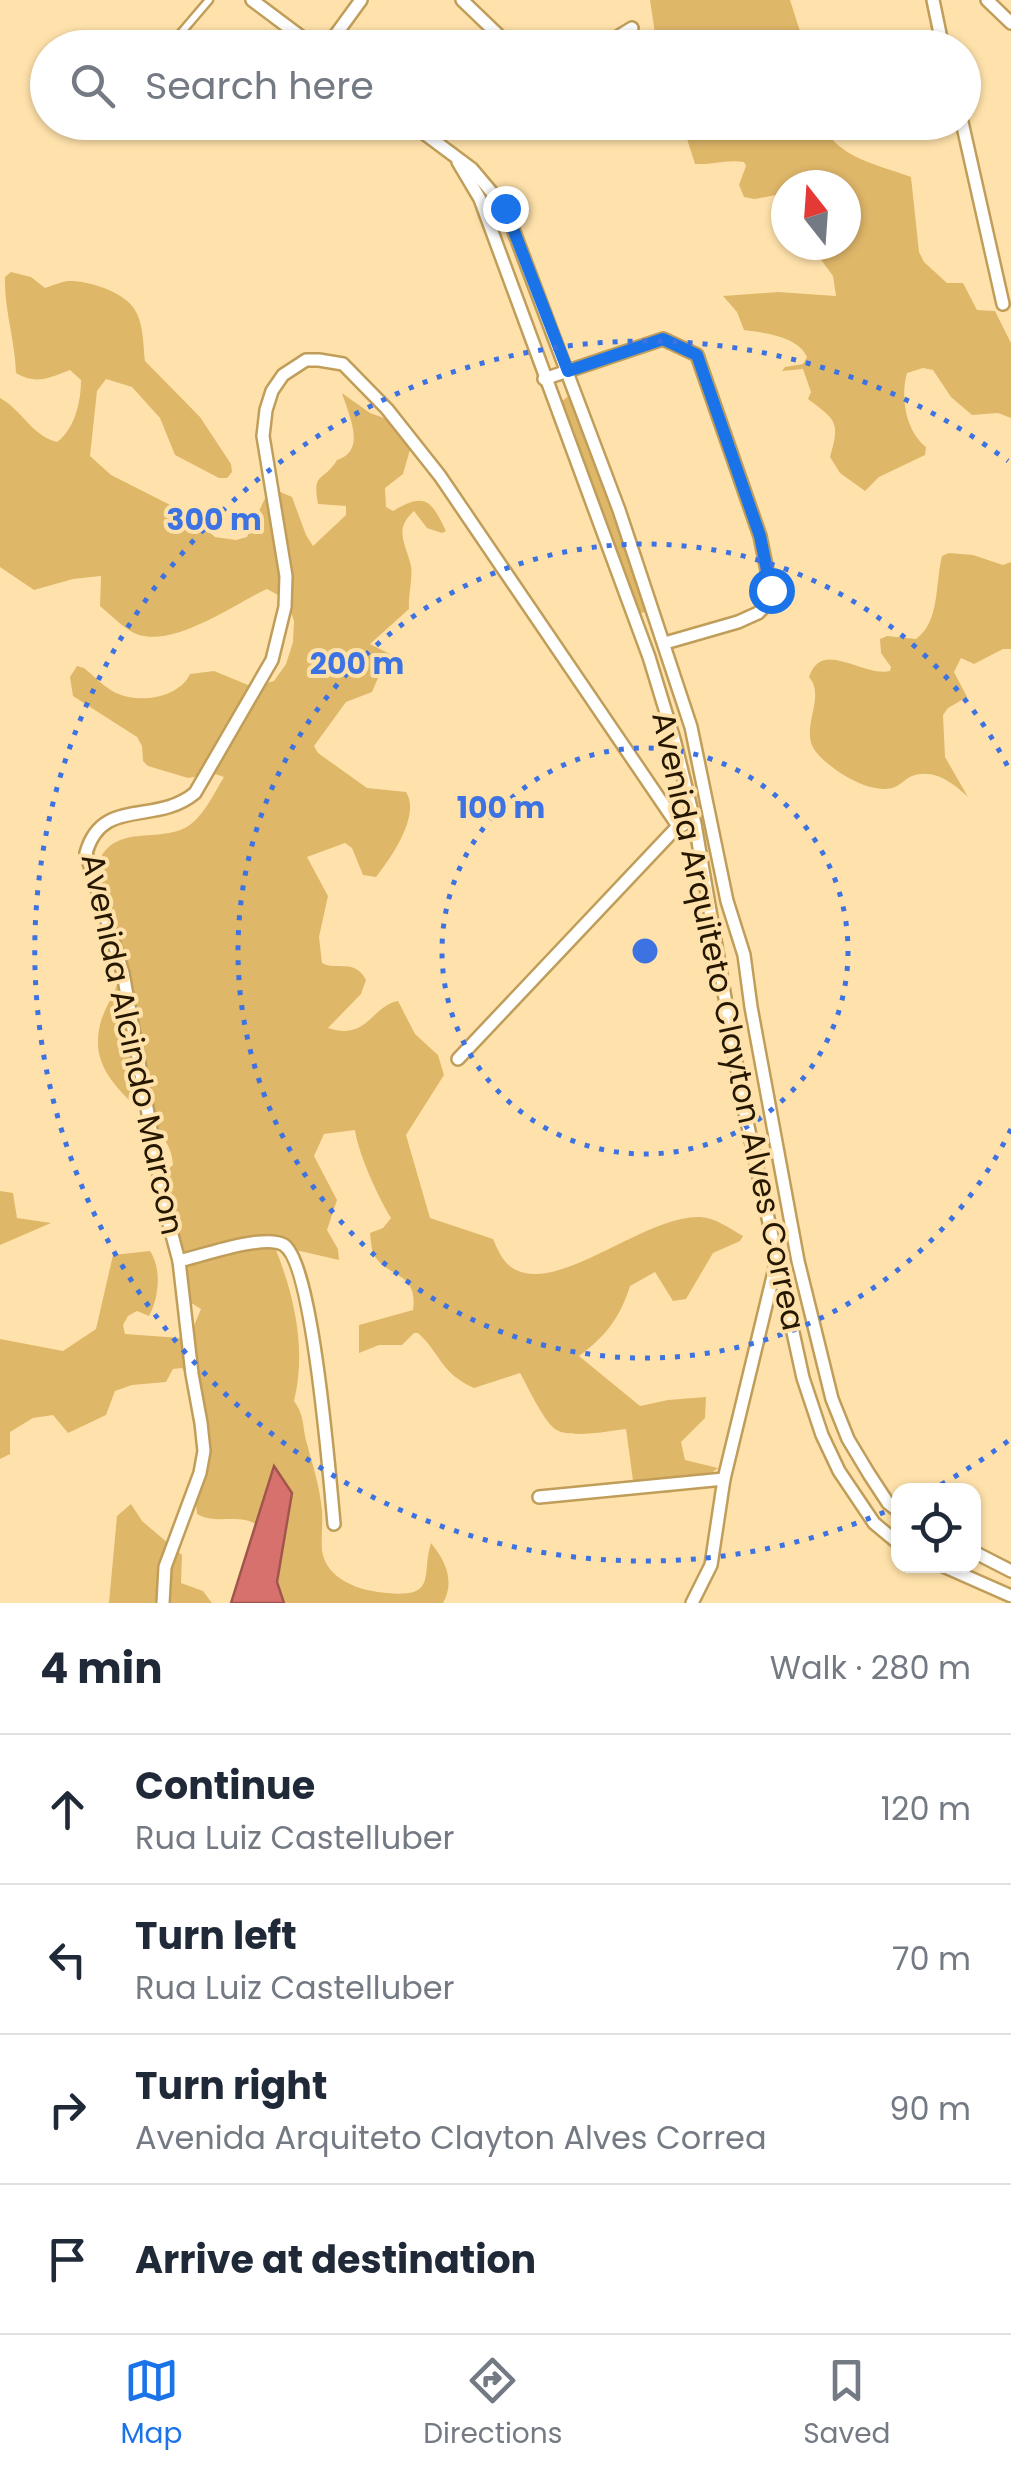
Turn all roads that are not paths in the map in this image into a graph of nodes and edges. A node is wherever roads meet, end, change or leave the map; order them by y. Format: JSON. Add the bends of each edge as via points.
{"nodes":[{"id":1,"x":209,"y":0,"type":"edge"},
{"id":2,"x":252,"y":0,"type":"edge"},
{"id":3,"x":361,"y":0,"type":"edge"},
{"id":4,"x":462,"y":0,"type":"edge"},
{"id":5,"x":934,"y":0,"type":"edge"},
{"id":6,"x":987,"y":0,"type":"edge"},
{"id":7,"x":1011,"y":22,"type":"edge"},
{"id":8,"x":632,"y":28,"type":"dead end"},
{"id":9,"x":183,"y":30,"type":"edge"},
{"id":10,"x":292,"y":30,"type":"edge"},
{"id":11,"x":339,"y":30,"type":"edge"},
{"id":12,"x":493,"y":30,"type":"edge"},
{"id":13,"x":629,"y":30,"type":"edge"},
{"id":14,"x":940,"y":30,"type":"edge"},
{"id":15,"x":434,"y":140,"type":"edge"},
{"id":16,"x":966,"y":140,"type":"edge"},
{"id":17,"x":453,"y":154,"type":"junction"},
{"id":18,"x":1003,"y":304,"type":"dead end"},
{"id":19,"x":568,"y":371,"type":"junction"},
{"id":20,"x":544,"y":379,"type":"junction"},
{"id":21,"x":665,"y":643,"type":"junction"},
{"id":22,"x":710,"y":820,"type":"junction"},
{"id":23,"x":695,"y":824,"type":"junction"},
{"id":24,"x":678,"y":826,"type":"junction"},
{"id":25,"x":728,"y":901,"type":"junction"},
{"id":26,"x":710,"y":906,"type":"junction"},
{"id":27,"x":744,"y":955,"type":"junction"},
{"id":28,"x":719,"y":959,"type":"junction"},
{"id":29,"x":458,"y":1059,"type":"dead end"},
{"id":30,"x":778,"y":1258,"type":"junction"},
{"id":31,"x":178,"y":1261,"type":"junction"},
{"id":32,"x":724,"y":1478,"type":"junction"},
{"id":33,"x":539,"y":1497,"type":"dead end"},
{"id":34,"x":891,"y":1505,"type":"edge"},
{"id":35,"x":334,"y":1524,"type":"dead end"},
{"id":36,"x":891,"y":1537,"type":"edge"},
{"id":37,"x":981,"y":1556,"type":"edge"},
{"id":38,"x":1011,"y":1571,"type":"edge"},
{"id":39,"x":959,"y":1573,"type":"edge"},
{"id":40,"x":1011,"y":1596,"type":"edge"},
{"id":41,"x":163,"y":1603,"type":"edge"},
{"id":42,"x":692,"y":1603,"type":"edge"}],
"edges":[{"from":1,"to":9,"type":"lane"},
{"from":2,"to":10,"type":"street"},
{"from":3,"to":11,"type":"street"},
{"from":4,"to":12,"type":"street"},
{"from":5,"to":14,"type":"street"},
{"from":6,"to":7,"type":"street"},
{"from":8,"to":13,"type":"street"},
{"from":15,"to":17,"type":"street"},
{"from":16,"to":18,"type":"street"},
{"from":17,"to":19,"type":"street","name":"Avenida Arquiteto Clayton Alves Correa","via":[[505,208]]},
{"from":17,"to":20,"type":"street","name":"Avenida Arquiteto Clayton Alves Correa","via":[[480,200]]},
{"from":19,"to":20,"type":"street"},
{"from":19,"to":21,"type":"street","name":"Avenida Arquiteto Clayton Alves Correa"},
{"from":19,"to":21,"type":"street","via":[[663,339],[697,355],[760,536],[770,601],[738,622]]},
{"from":20,"to":23,"type":"street","name":"Avenida Arquiteto Clayton Alves Correa","via":[[649,657]]},
{"from":21,"to":22,"type":"street","name":"Avenida Arquiteto Clayton Alves Correa","via":[[692,728]]},
{"from":22,"to":23,"type":"street"},
{"from":22,"to":25,"type":"street","name":"Avenida Arquiteto Clayton Alves Correa"},
{"from":23,"to":24,"type":"street"},
{"from":23,"to":26,"type":"street","name":"Avenida Arquiteto Clayton Alves Correa"},
{"from":24,"to":29,"type":"street"},
{"from":24,"to":31,"type":"street","name":"Avenida Alcindo Marcon","via":[[440,476],[387,409],[343,364],[306,360],[283,375],[272,391],[263,436],[286,576],[272,660],[195,793],[167,810],[115,817],[91,837],[86,853],[122,973]]},
{"from":25,"to":26,"type":"street"},
{"from":25,"to":27,"type":"street","name":"Avenida Arquiteto Clayton Alves Correa"},
{"from":26,"to":28,"type":"street","name":"Avenida Arquiteto Clayton Alves Correa"},
{"from":27,"to":28,"type":"street"},
{"from":27,"to":34,"type":"street","name":"Avenida Arquiteto Clayton Alves Correa","via":[[822,1366],[848,1439]]},
{"from":28,"to":30,"type":"street","name":"Avenida Arquiteto Clayton Alves Correa"},
{"from":30,"to":32,"type":"street"},
{"from":30,"to":36,"type":"street","name":"Avenida Arquiteto Clayton Alves Correa","via":[[822,1435],[858,1503]]},
{"from":31,"to":35,"type":"street","via":[[264,1240],[290,1250],[310,1327]]},
{"from":31,"to":41,"type":"street","name":"Avenida Alcindo Marcon","via":[[204,1451],[165,1567]]},
{"from":32,"to":33,"type":"street"},
{"from":32,"to":42,"type":"street","via":[[711,1565]]},
{"from":37,"to":38,"type":"street"},
{"from":39,"to":40,"type":"street"}]}
